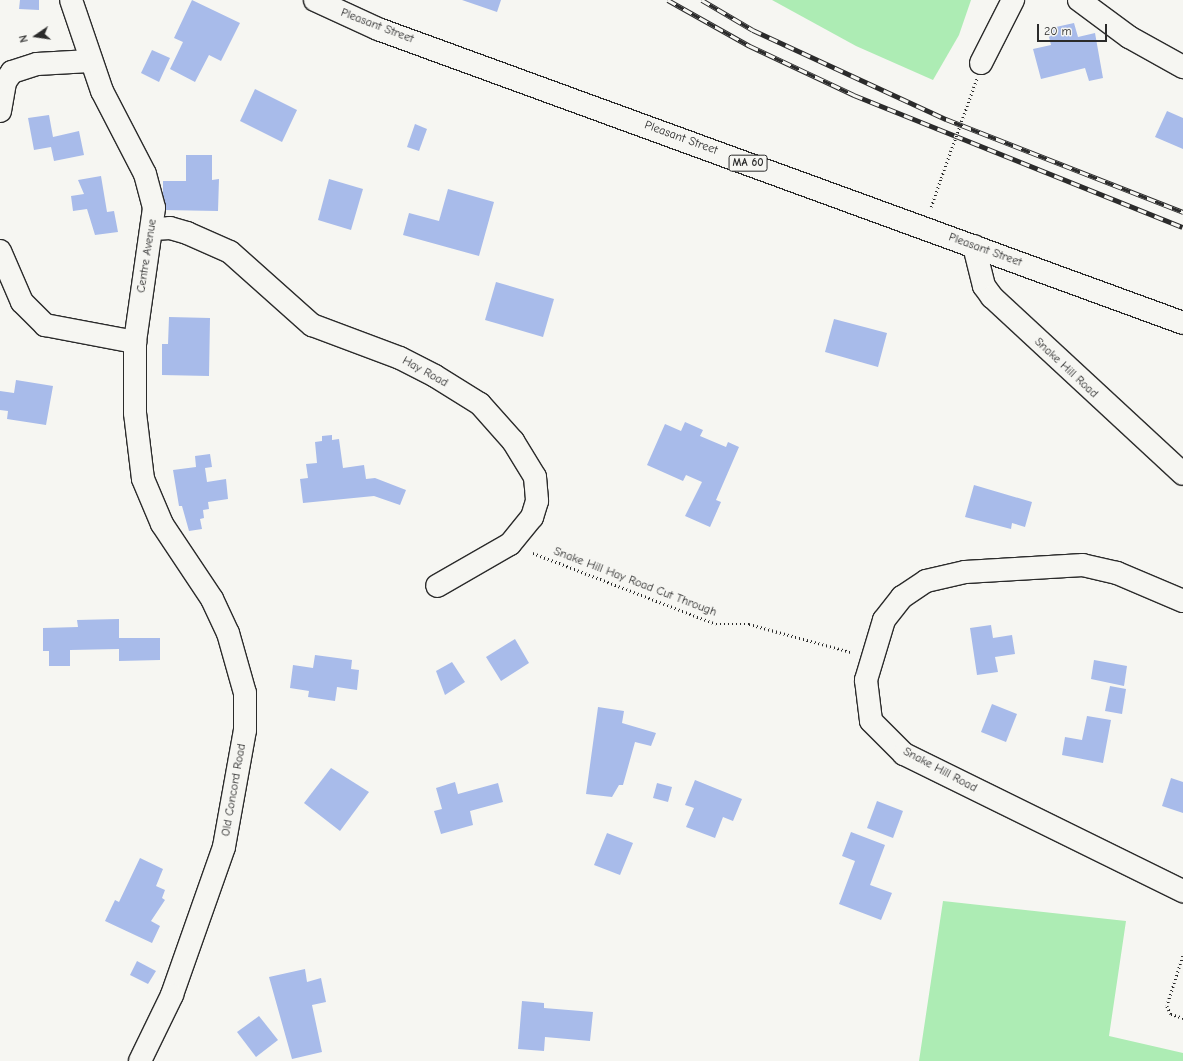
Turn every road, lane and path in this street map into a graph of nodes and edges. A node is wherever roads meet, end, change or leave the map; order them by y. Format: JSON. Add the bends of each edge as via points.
{"nodes":[{"id":1,"x":71,"y":0,"type":"edge"},
{"id":2,"x":315,"y":0,"type":"edge"},
{"id":3,"x":1013,"y":0,"type":"edge"},
{"id":4,"x":1079,"y":0,"type":"edge"},
{"id":5,"x":90,"y":61,"type":"junction"},
{"id":6,"x":1183,"y":67,"type":"edge"},
{"id":7,"x":979,"y":70,"type":"joint"},
{"id":8,"x":0,"y":111,"type":"edge"},
{"id":9,"x":923,"y":228,"type":"junction"},
{"id":10,"x":153,"y":229,"type":"junction"},
{"id":11,"x":974,"y":246,"type":"junction"},
{"id":12,"x":0,"y":251,"type":"edge"},
{"id":13,"x":1183,"y":323,"type":"edge"},
{"id":14,"x":135,"y":342,"type":"junction"},
{"id":15,"x":1183,"y":474,"type":"edge"},
{"id":16,"x":162,"y":524,"type":"joint"},
{"id":17,"x":510,"y":544,"type":"junction"},
{"id":18,"x":437,"y":586,"type":"dead end"},
{"id":19,"x":1183,"y":601,"type":"edge"},
{"id":20,"x":871,"y":657,"type":"junction"},
{"id":21,"x":1183,"y":890,"type":"edge"},
{"id":22,"x":1183,"y":956,"type":"edge"},
{"id":23,"x":1183,"y":1018,"type":"edge"},
{"id":24,"x":140,"y":1061,"type":"edge"}],
"edges":[{"from":1,"to":5,"type":"street","name":"Centre Avenue"},
{"from":2,"to":9,"type":"street","name":"Pleasant Street","number":"MA 60","via":[[378,28]]},
{"from":3,"to":7,"type":"street"},
{"from":4,"to":6,"type":"street","via":[[1128,37]]},
{"from":5,"to":8,"type":"street","via":[[37,64],[12,72],[6,82]]},
{"from":5,"to":10,"type":"street","name":"Centre Avenue","via":[[146,174],[154,208]]},
{"from":7,"to":9,"type":"path","bridge":true},
{"from":9,"to":11,"type":"street","name":"Pleasant Street","number":"MA 60"},
{"from":10,"to":14,"type":"street","name":"Centre Avenue"},
{"from":10,"to":17,"type":"street","name":"Hay Road","via":[[170,228],[217,245],[312,325],[400,358],[480,404],[512,440],[535,477],[536,501],[532,517]]},
{"from":11,"to":13,"type":"street","name":"Pleasant Street","number":"MA 60"},
{"from":11,"to":15,"type":"street","name":"Snake Hill Road","via":[[984,286],[992,297]]},
{"from":12,"to":14,"type":"street","via":[[22,302],[45,325]]},
{"from":14,"to":16,"type":"street","name":"Centre Avenue","via":[[140,462]]},
{"from":16,"to":24,"type":"street","name":"Old Concord Road","via":[[212,599],[228,633],[244,679],[245,730],[224,847],[209,898],[172,995]]},
{"from":17,"to":18,"type":"street","name":"Hay Road"},
{"from":17,"to":20,"type":"path","name":"Snake Hill Hay Road Cut Through","via":[[716,624],[749,624]]},
{"from":19,"to":20,"type":"street","name":"Snake Hill Road","via":[[1117,573],[1083,565],[965,572],[926,581],[902,597],[884,620]]},
{"from":20,"to":21,"type":"street","name":"Snake Hill Road","via":[[866,680],[872,721],[904,754]]},
{"from":22,"to":23,"type":"path","via":[[1167,1006],[1171,1014]]}]}
